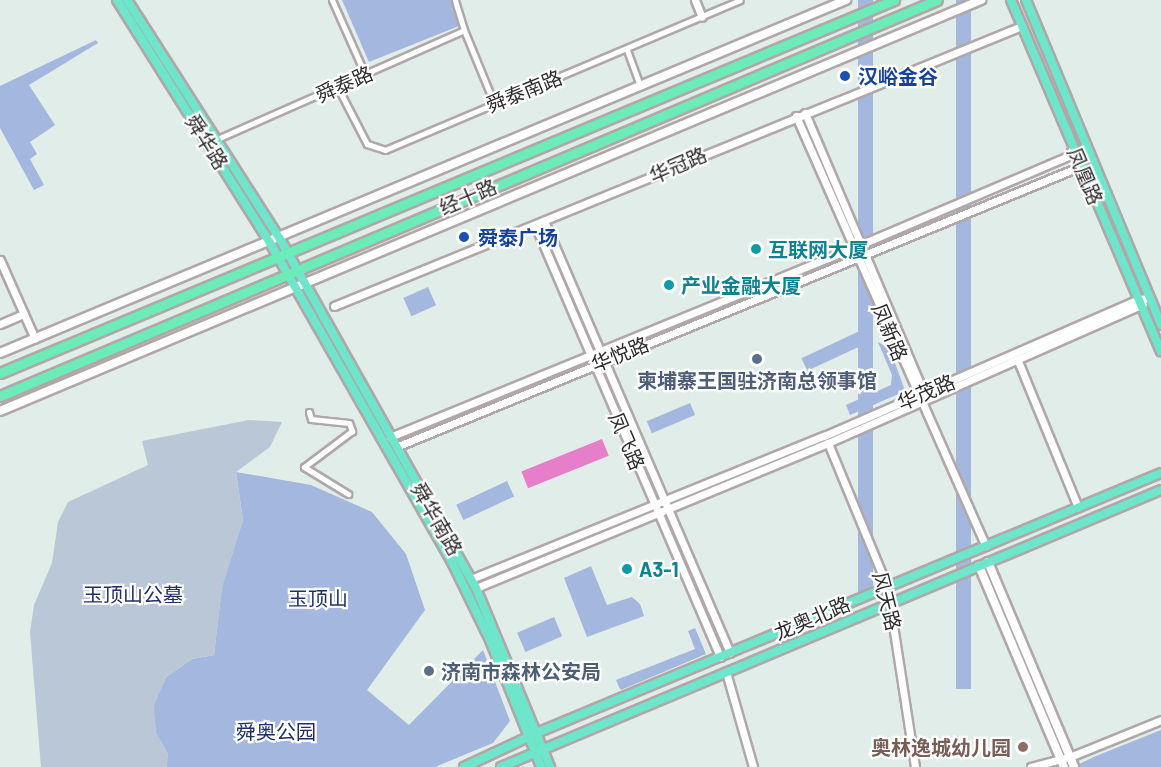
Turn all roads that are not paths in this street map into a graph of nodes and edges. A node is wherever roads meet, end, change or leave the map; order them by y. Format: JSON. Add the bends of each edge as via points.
{"nodes":[{"id":1,"x":117,"y":0,"type":"edge"},
{"id":2,"x":127,"y":0,"type":"edge"},
{"id":3,"x":332,"y":0,"type":"edge"},
{"id":4,"x":456,"y":0,"type":"edge"},
{"id":5,"x":695,"y":0,"type":"edge"},
{"id":6,"x":740,"y":0,"type":"edge"},
{"id":7,"x":846,"y":0,"type":"edge"},
{"id":8,"x":894,"y":0,"type":"edge"},
{"id":9,"x":937,"y":0,"type":"edge"},
{"id":10,"x":981,"y":0,"type":"edge"},
{"id":11,"x":1011,"y":0,"type":"edge"},
{"id":12,"x":1026,"y":0,"type":"edge"},
{"id":13,"x":702,"y":17,"type":"junction"},
{"id":14,"x":1022,"y":26,"type":"junction"},
{"id":15,"x":464,"y":30,"type":"junction"},
{"id":16,"x":627,"y":50,"type":"junction"},
{"id":17,"x":365,"y":74,"type":"junction"},
{"id":18,"x":337,"y":86,"type":"junction"},
{"id":19,"x":640,"y":86,"type":"junction"},
{"id":20,"x":494,"y":103,"type":"junction"},
{"id":21,"x":805,"y":112,"type":"junction"},
{"id":22,"x":796,"y":116,"type":"junction"},
{"id":23,"x":215,"y":140,"type":"junction"},
{"id":24,"x":1073,"y":148,"type":"junction"},
{"id":25,"x":1081,"y":166,"type":"junction"},
{"id":26,"x":544,"y":221,"type":"junction"},
{"id":27,"x":535,"y":225,"type":"junction"},
{"id":28,"x":280,"y":239,"type":"junction"},
{"id":29,"x":270,"y":243,"type":"junction"},
{"id":30,"x":862,"y":244,"type":"junction"},
{"id":31,"x":853,"y":248,"type":"junction"},
{"id":32,"x":287,"y":251,"type":"junction"},
{"id":33,"x":866,"y":254,"type":"junction"},
{"id":34,"x":277,"y":256,"type":"junction"},
{"id":35,"x":857,"y":257,"type":"junction"},
{"id":36,"x":1,"y":265,"type":"edge"},
{"id":37,"x":296,"y":269,"type":"junction"},
{"id":38,"x":286,"y":274,"type":"junction"},
{"id":39,"x":303,"y":282,"type":"junction"},
{"id":40,"x":292,"y":286,"type":"junction"},
{"id":41,"x":1150,"y":298,"type":"junction"},
{"id":42,"x":1140,"y":302,"type":"junction"},
{"id":43,"x":334,"y":306,"type":"dead end"},
{"id":44,"x":24,"y":314,"type":"junction"},
{"id":45,"x":0,"y":324,"type":"edge"},
{"id":46,"x":1161,"y":325,"type":"edge"},
{"id":47,"x":35,"y":339,"type":"junction"},
{"id":48,"x":1161,"y":351,"type":"edge"},
{"id":49,"x":600,"y":352,"type":"junction"},
{"id":50,"x":0,"y":353,"type":"edge"},
{"id":51,"x":591,"y":356,"type":"junction"},
{"id":52,"x":604,"y":360,"type":"junction"},
{"id":53,"x":1018,"y":361,"type":"junction"},
{"id":54,"x":594,"y":364,"type":"junction"},
{"id":55,"x":0,"y":373,"type":"edge"},
{"id":56,"x":925,"y":392,"type":"junction"},
{"id":57,"x":0,"y":396,"type":"edge"},
{"id":58,"x":918,"y":396,"type":"junction"},
{"id":59,"x":924,"y":401,"type":"junction"},
{"id":60,"x":0,"y":411,"type":"edge"},
{"id":61,"x":309,"y":412,"type":"dead end"},
{"id":62,"x":390,"y":437,"type":"junction"},
{"id":63,"x":828,"y":443,"type":"junction"},
{"id":64,"x":396,"y":447,"type":"junction"},
{"id":65,"x":1161,"y":472,"type":"edge"},
{"id":66,"x":1161,"y":490,"type":"edge"},
{"id":67,"x":348,"y":494,"type":"dead end"},
{"id":68,"x":664,"y":500,"type":"junction"},
{"id":69,"x":653,"y":504,"type":"junction"},
{"id":70,"x":1078,"y":507,"type":"junction"},
{"id":71,"x":668,"y":508,"type":"junction"},
{"id":72,"x":657,"y":512,"type":"junction"},
{"id":73,"x":986,"y":546,"type":"junction"},
{"id":74,"x":984,"y":564,"type":"junction"},
{"id":75,"x":471,"y":579,"type":"junction"},
{"id":76,"x":887,"y":586,"type":"junction"},
{"id":77,"x":476,"y":588,"type":"junction"},
{"id":78,"x":891,"y":601,"type":"junction"},
{"id":79,"x":730,"y":653,"type":"junction"},
{"id":80,"x":720,"y":657,"type":"junction"},
{"id":81,"x":726,"y":672,"type":"junction"},
{"id":82,"x":1161,"y":720,"type":"edge"},
{"id":83,"x":539,"y":732,"type":"junction"},
{"id":84,"x":530,"y":736,"type":"junction"},
{"id":85,"x":540,"y":749,"type":"junction"},
{"id":86,"x":1070,"y":757,"type":"junction"},
{"id":87,"x":1062,"y":763,"type":"edge"},
{"id":88,"x":464,"y":767,"type":"edge"},
{"id":89,"x":501,"y":767,"type":"edge"},
{"id":90,"x":541,"y":767,"type":"edge"},
{"id":91,"x":550,"y":767,"type":"edge"},
{"id":92,"x":753,"y":767,"type":"edge"},
{"id":93,"x":915,"y":767,"type":"edge"},
{"id":94,"x":1031,"y":767,"type":"edge"},
{"id":95,"x":1074,"y":767,"type":"edge"}],
"edges":[{"from":1,"to":29,"type":"main road","name":"舜华路"},
{"from":2,"to":23,"type":"main road","name":"舜华路"},
{"from":3,"to":17,"type":"street"},
{"from":4,"to":15,"type":"street"},
{"from":5,"to":13,"type":"street"},
{"from":6,"to":13,"type":"street","name":"舜泰南路"},
{"from":7,"to":19,"type":"main road","name":"经十路"},
{"from":8,"to":32,"type":"highway","name":"经十路"},
{"from":9,"to":37,"type":"highway","name":"经十路"},
{"from":10,"to":39,"type":"main road","name":"经十路","via":[[381,254]]},
{"from":11,"to":14,"type":"main road","name":"凤凰路"},
{"from":12,"to":41,"type":"main road","name":"凤凰路"},
{"from":13,"to":16,"type":"street","name":"舜泰南路"},
{"from":14,"to":21,"type":"street","name":"华冠路"},
{"from":14,"to":24,"type":"main road","name":"凤凰路"},
{"from":15,"to":17,"type":"street","name":"舜泰路"},
{"from":15,"to":20,"type":"street"},
{"from":16,"to":19,"type":"street"},
{"from":16,"to":20,"type":"street","name":"舜泰南路"},
{"from":17,"to":18,"type":"street","name":"舜泰路"},
{"from":18,"to":20,"type":"street","name":"舜泰南路","via":[[367,144],[385,150]]},
{"from":18,"to":23,"type":"street","name":"舜泰路"},
{"from":19,"to":28,"type":"main road","name":"经十路"},
{"from":21,"to":22,"type":"street","name":"华冠路"},
{"from":21,"to":30,"type":"street"},
{"from":22,"to":26,"type":"street","name":"华冠路"},
{"from":22,"to":31,"type":"street","name":"凤新路"},
{"from":23,"to":28,"type":"main road","name":"舜华路"},
{"from":24,"to":25,"type":"main road","name":"凤凰路"},
{"from":24,"to":30,"type":"street","via":[[1068,156]]},
{"from":25,"to":33,"type":"street","name":"华悦路"},
{"from":25,"to":42,"type":"main road","name":"凤凰路"},
{"from":26,"to":27,"type":"street","name":"华冠路"},
{"from":26,"to":49,"type":"street","name":"凤飞路"},
{"from":27,"to":43,"type":"street","name":"华冠路"},
{"from":27,"to":51,"type":"street","name":"凤飞路"},
{"from":28,"to":29,"type":"main road","name":"经十路"},
{"from":28,"to":32,"type":"main road","name":"舜华路"},
{"from":29,"to":34,"type":"main road","name":"舜华路"},
{"from":29,"to":47,"type":"main road"},
{"from":30,"to":31,"type":"street"},
{"from":30,"to":33,"type":"street"},
{"from":31,"to":35,"type":"street","name":"凤新路"},
{"from":31,"to":49,"type":"street"},
{"from":32,"to":34,"type":"highway","name":"经十路"},
{"from":32,"to":37,"type":"main road","name":"舜华路"},
{"from":33,"to":35,"type":"street","name":"华悦路"},
{"from":33,"to":56,"type":"street"},
{"from":34,"to":38,"type":"main road","name":"舜华路"},
{"from":34,"to":55,"type":"highway","name":"经十路"},
{"from":35,"to":52,"type":"street","name":"华悦路"},
{"from":35,"to":58,"type":"street","name":"凤新路"},
{"from":36,"to":44,"type":"street"},
{"from":37,"to":38,"type":"highway","name":"经十路"},
{"from":37,"to":39,"type":"main road","name":"舜华路"},
{"from":38,"to":40,"type":"main road","name":"舜华路"},
{"from":38,"to":57,"type":"highway","name":"经十路"},
{"from":39,"to":40,"type":"main road","name":"经十路"},
{"from":39,"to":62,"type":"main road","name":"舜华南路"},
{"from":40,"to":60,"type":"main road"},
{"from":40,"to":84,"type":"main road","name":"舜华南路","via":[[452,562]]},
{"from":41,"to":42,"type":"street","name":"华茂路"},
{"from":41,"to":46,"type":"main road","name":"凤凰路"},
{"from":42,"to":48,"type":"main road","name":"凤凰路"},
{"from":42,"to":53,"type":"street","name":"华茂路"},
{"from":42,"to":56,"type":"street","name":"华茂路"},
{"from":44,"to":45,"type":"street"},
{"from":44,"to":47,"type":"street"},
{"from":47,"to":50,"type":"main road"},
{"from":49,"to":51,"type":"street"},
{"from":49,"to":52,"type":"street","name":"凤飞路"},
{"from":51,"to":54,"type":"street","name":"凤飞路"},
{"from":51,"to":62,"type":"street"},
{"from":52,"to":54,"type":"street","name":"华悦路"},
{"from":52,"to":68,"type":"street","name":"凤飞路"},
{"from":53,"to":59,"type":"street","name":"华茂路"},
{"from":53,"to":70,"type":"street"},
{"from":54,"to":64,"type":"street","name":"华悦路"},
{"from":54,"to":69,"type":"street","name":"凤飞路"},
{"from":56,"to":58,"type":"street","name":"华茂路"},
{"from":56,"to":59,"type":"street"},
{"from":58,"to":59,"type":"street","name":"凤新路"},
{"from":58,"to":68,"type":"street","name":"华茂路"},
{"from":59,"to":63,"type":"street","name":"华茂路"},
{"from":59,"to":73,"type":"street","name":"凤新路"},
{"from":61,"to":67,"type":"street","via":[[311,419],[349,423],[352,432],[304,467]]},
{"from":62,"to":64,"type":"main road","name":"舜华南路"},
{"from":63,"to":71,"type":"street"},
{"from":63,"to":76,"type":"street","name":"风天路"},
{"from":64,"to":75,"type":"main road","name":"舜华南路"},
{"from":65,"to":70,"type":"main road","name":"龙奥北路"},
{"from":66,"to":74,"type":"main road","name":"龙奥北路"},
{"from":68,"to":69,"type":"street","name":"华茂路"},
{"from":68,"to":71,"type":"street","name":"凤飞路"},
{"from":69,"to":72,"type":"street","name":"凤飞路"},
{"from":69,"to":75,"type":"street","name":"华茂路"},
{"from":70,"to":73,"type":"main road","name":"龙奥北路"},
{"from":71,"to":72,"type":"street"},
{"from":71,"to":79,"type":"street","name":"凤飞路"},
{"from":72,"to":77,"type":"street"},
{"from":72,"to":80,"type":"street","name":"凤飞路"},
{"from":73,"to":76,"type":"main road","name":"龙奥北路"},
{"from":74,"to":78,"type":"main road","name":"龙奥北路"},
{"from":74,"to":86,"type":"main road"},
{"from":74,"to":87,"type":"main road"},
{"from":75,"to":77,"type":"main road","name":"舜华南路"},
{"from":76,"to":78,"type":"street","name":"风天路"},
{"from":76,"to":79,"type":"main road","name":"龙奥北路"},
{"from":77,"to":83,"type":"main road","name":"舜华南路"},
{"from":78,"to":81,"type":"main road","name":"龙奥北路"},
{"from":78,"to":93,"type":"street","name":"风天路"},
{"from":79,"to":80,"type":"main road","name":"龙奥北路"},
{"from":80,"to":83,"type":"main road","name":"龙奥北路"},
{"from":81,"to":85,"type":"main road","name":"龙奥北路"},
{"from":81,"to":92,"type":"street"},
{"from":82,"to":86,"type":"street"},
{"from":83,"to":84,"type":"main road","name":"龙奥北路"},
{"from":83,"to":85,"type":"main road","name":"舜华南路"},
{"from":84,"to":85,"type":"main road","name":"舜华南路"},
{"from":84,"to":88,"type":"main road","name":"龙奥北路"},
{"from":85,"to":89,"type":"main road","name":"龙奥北路"},
{"from":85,"to":90,"type":"main road","name":"舜华南路"},
{"from":85,"to":91,"type":"main road","name":"舜华南路"},
{"from":86,"to":87,"type":"street"},
{"from":86,"to":95,"type":"main road"},
{"from":87,"to":94,"type":"street"}]}
